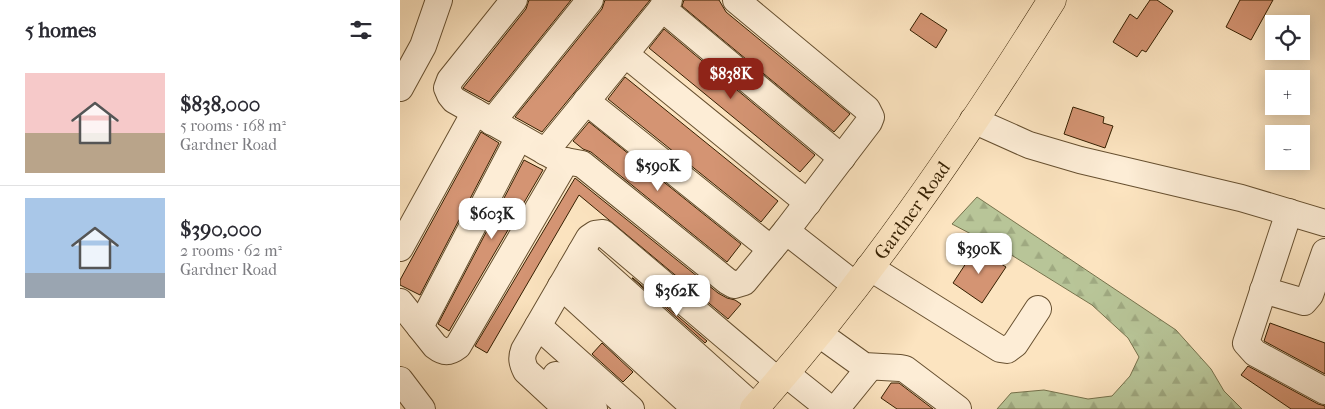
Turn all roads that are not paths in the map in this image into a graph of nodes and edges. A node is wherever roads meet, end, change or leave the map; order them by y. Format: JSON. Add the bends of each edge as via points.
{"nodes":[{"id":1,"x":438,"y":0,"type":"edge"},
{"id":2,"x":514,"y":0,"type":"edge"},
{"id":3,"x":590,"y":0,"type":"edge"},
{"id":4,"x":736,"y":0,"type":"edge"},
{"id":5,"x":1052,"y":0,"type":"edge"},
{"id":6,"x":665,"y":4,"type":"edge"},
{"id":7,"x":625,"y":54,"type":"junction"},
{"id":8,"x":400,"y":88,"type":"edge"},
{"id":9,"x":586,"y":102,"type":"junction"},
{"id":10,"x":483,"y":117,"type":"junction"},
{"id":11,"x":973,"y":120,"type":"junction"},
{"id":12,"x":519,"y":137,"type":"junction"},
{"id":13,"x":556,"y":157,"type":"junction"},
{"id":14,"x":842,"y":158,"type":"junction"},
{"id":15,"x":808,"y":202,"type":"junction"},
{"id":16,"x":1289,"y":212,"type":"junction"},
{"id":17,"x":1325,"y":223,"type":"edge"},
{"id":18,"x":778,"y":240,"type":"junction"},
{"id":19,"x":400,"y":248,"type":"edge"},
{"id":20,"x":1325,"y":252,"type":"edge"},
{"id":21,"x":571,"y":269,"type":"junction"},
{"id":22,"x":862,"y":276,"type":"junction"},
{"id":23,"x":1263,"y":290,"type":"junction"},
{"id":24,"x":400,"y":302,"type":"edge"},
{"id":25,"x":1038,"y":309,"type":"dead end"},
{"id":26,"x":420,"y":328,"type":"junction"},
{"id":27,"x":818,"y":333,"type":"junction"},
{"id":28,"x":532,"y":337,"type":"junction"},
{"id":29,"x":870,"y":367,"type":"junction"},
{"id":30,"x":782,"y":377,"type":"junction"},
{"id":31,"x":400,"y":380,"type":"edge"},
{"id":32,"x":1325,"y":391,"type":"edge"},
{"id":33,"x":422,"y":409,"type":"edge"},
{"id":34,"x":567,"y":409,"type":"edge"},
{"id":35,"x":594,"y":409,"type":"edge"},
{"id":36,"x":612,"y":409,"type":"edge"},
{"id":37,"x":631,"y":409,"type":"edge"},
{"id":38,"x":696,"y":409,"type":"edge"},
{"id":39,"x":727,"y":409,"type":"edge"},
{"id":40,"x":754,"y":409,"type":"edge"},
{"id":41,"x":830,"y":409,"type":"edge"},
{"id":42,"x":836,"y":409,"type":"edge"},
{"id":43,"x":958,"y":409,"type":"edge"}],
"edges":[{"from":1,"to":8,"type":"lane","via":[[423,46]]},
{"from":2,"to":10,"type":"lane","via":[[447,88],[454,100]]},
{"from":3,"to":10,"type":"lane"},
{"from":4,"to":14,"type":"lane","via":[[867,109],[871,117],[869,122]]},
{"from":5,"to":11,"type":"main road","name":"Gardner Road"},
{"from":6,"to":7,"type":"lane"},
{"from":6,"to":14,"type":"lane"},
{"from":7,"to":9,"type":"lane"},
{"from":7,"to":15,"type":"lane"},
{"from":9,"to":13,"type":"lane"},
{"from":9,"to":18,"type":"lane"},
{"from":10,"to":12,"type":"lane"},
{"from":10,"to":19,"type":"lane"},
{"from":11,"to":16,"type":"lane","via":[[1029,145],[1063,155]]},
{"from":11,"to":22,"type":"main road","name":"Gardner Road"},
{"from":12,"to":13,"type":"lane"},
{"from":12,"to":26,"type":"lane"},
{"from":13,"to":18,"type":"lane","via":[[576,162],[591,171],[734,285],[744,282]]},
{"from":13,"to":26,"type":"lane","via":[[458,346],[449,352],[441,351]]},
{"from":14,"to":15,"type":"lane"},
{"from":15,"to":18,"type":"lane"},
{"from":16,"to":17,"type":"lane"},
{"from":16,"to":23,"type":"lane"},
{"from":18,"to":22,"type":"lane"},
{"from":20,"to":23,"type":"lane","via":[[1310,295],[1304,302]]},
{"from":21,"to":28,"type":"lane"},
{"from":21,"to":30,"type":"lane","via":[[589,238],[603,233]]},
{"from":21,"to":38,"type":"lane"},
{"from":21,"to":39,"type":"lane"},
{"from":21,"to":40,"type":"lane"},
{"from":22,"to":25,"type":"lane","via":[[1000,349],[1007,350],[1015,344]]},
{"from":22,"to":27,"type":"main road","name":"Gardner Road"},
{"from":23,"to":32,"type":"lane","via":[[1246,343],[1255,353]]},
{"from":24,"to":26,"type":"lane"},
{"from":27,"to":29,"type":"lane","via":[[859,363]]},
{"from":27,"to":30,"type":"main road","name":"Gardner Road"},
{"from":28,"to":34,"type":"lane","via":[[522,358],[523,365]]},
{"from":28,"to":35,"type":"lane"},
{"from":28,"to":36,"type":"lane"},
{"from":28,"to":37,"type":"lane"},
{"from":29,"to":42,"type":"lane"},
{"from":29,"to":43,"type":"lane","via":[[900,368]]},
{"from":30,"to":40,"type":"main road","name":"Gardner Road"},
{"from":30,"to":41,"type":"lane"},
{"from":31,"to":33,"type":"lane"}]}
